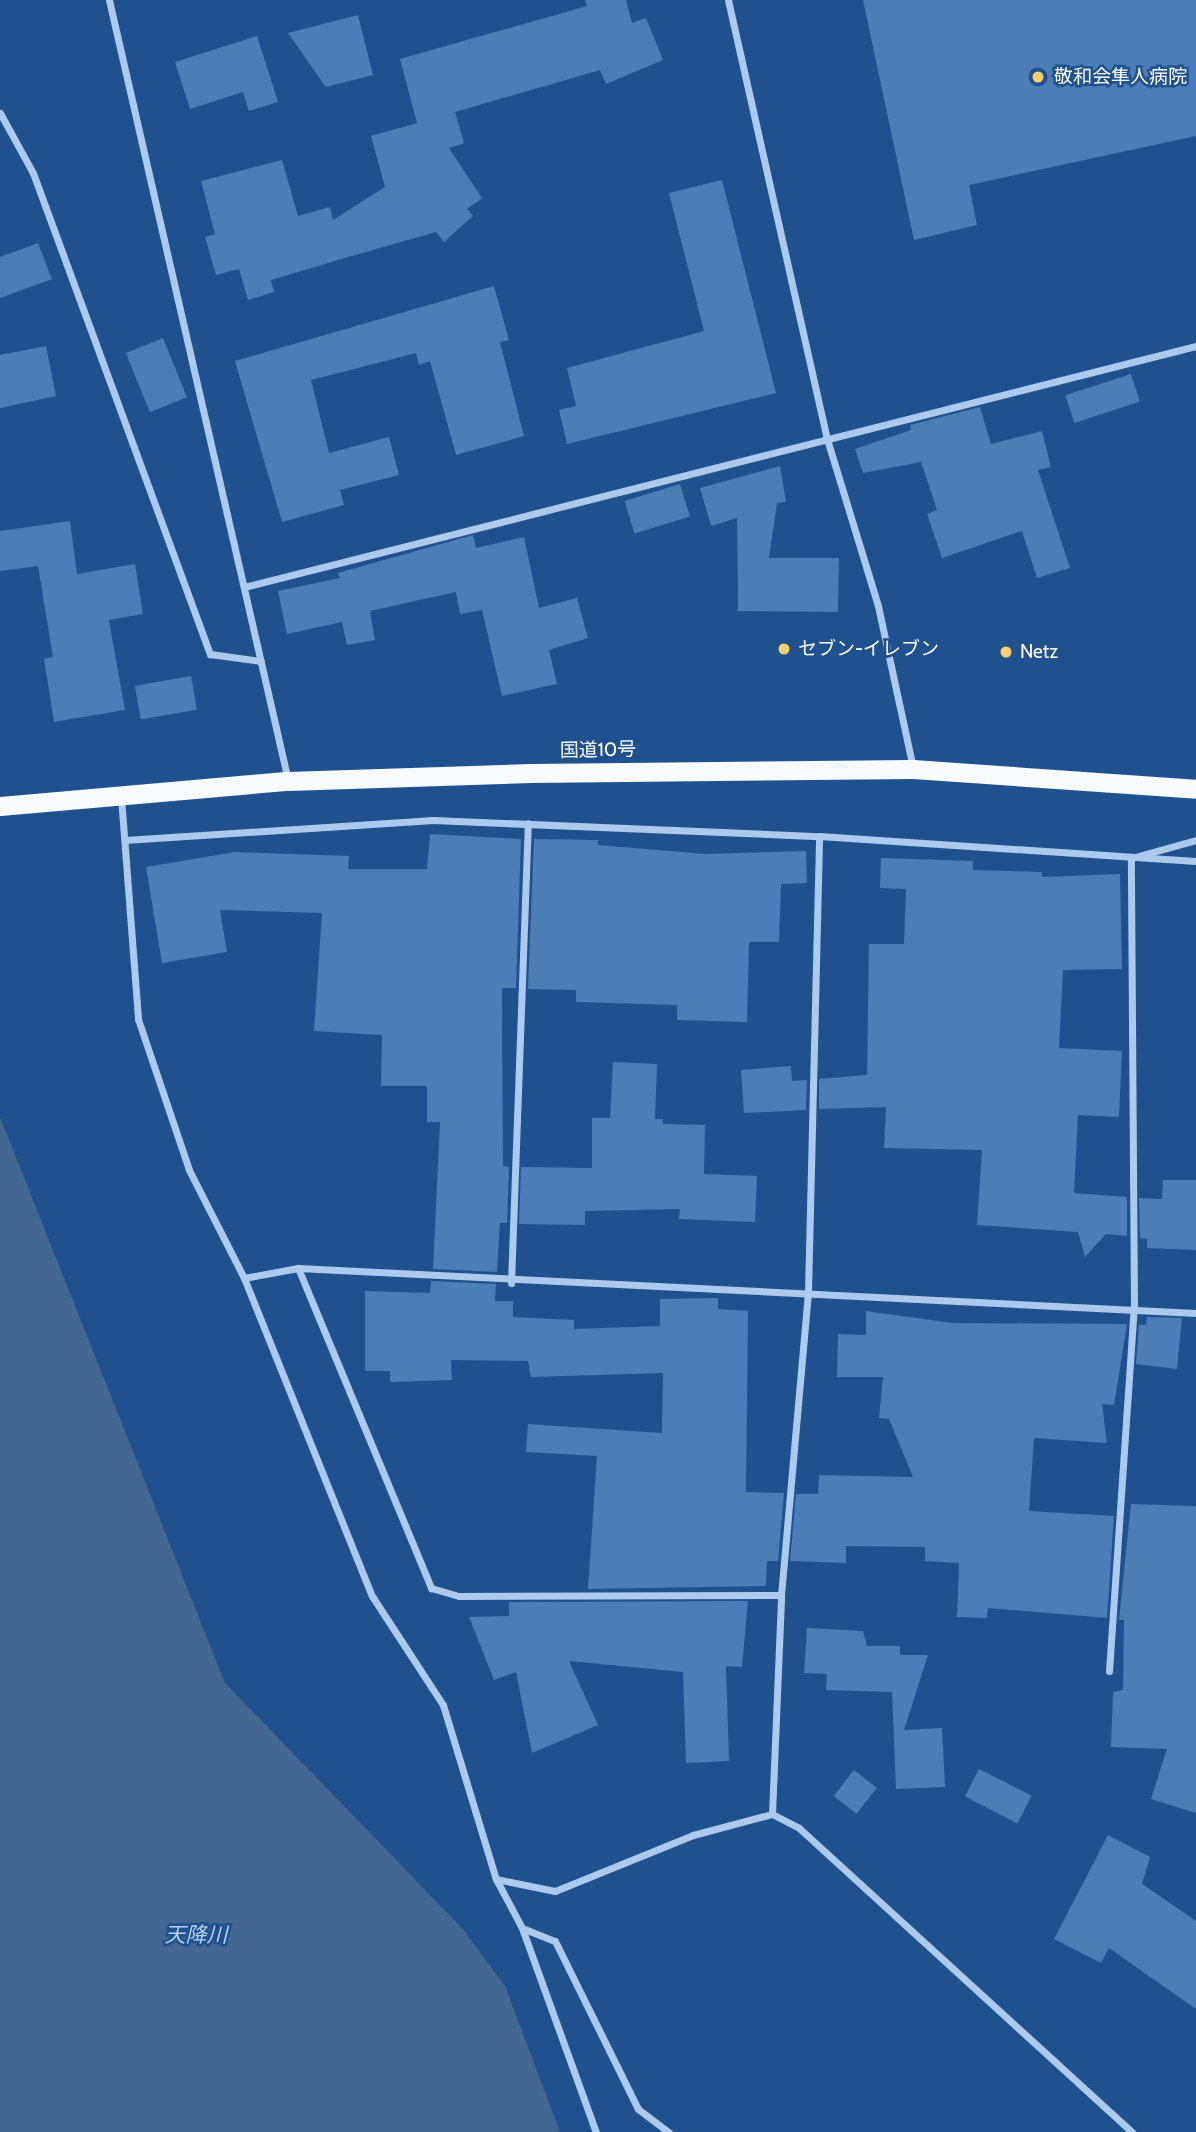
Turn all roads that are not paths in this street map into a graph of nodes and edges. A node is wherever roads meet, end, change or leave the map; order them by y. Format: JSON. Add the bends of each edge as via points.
{"nodes":[{"id":1,"x":109,"y":0,"type":"edge"},
{"id":2,"x":728,"y":0,"type":"edge"},
{"id":3,"x":0,"y":113,"type":"edge"},
{"id":4,"x":1196,"y":346,"type":"edge"},
{"id":5,"x":827,"y":439,"type":"junction"},
{"id":6,"x":244,"y":587,"type":"junction"},
{"id":7,"x":261,"y":662,"type":"junction"},
{"id":8,"x":913,"y":769,"type":"junction"},
{"id":9,"x":288,"y":781,"type":"junction"},
{"id":10,"x":1196,"y":789,"type":"edge"},
{"id":11,"x":121,"y":793,"type":"junction"},
{"id":12,"x":0,"y":806,"type":"edge"},
{"id":13,"x":528,"y":823,"type":"junction"},
{"id":14,"x":819,"y":836,"type":"junction"},
{"id":15,"x":1196,"y":839,"type":"edge"},
{"id":16,"x":125,"y":840,"type":"junction"},
{"id":17,"x":1131,"y":858,"type":"junction"},
{"id":18,"x":1196,"y":861,"type":"edge"},
{"id":19,"x":298,"y":1268,"type":"junction"},
{"id":20,"x":244,"y":1278,"type":"junction"},
{"id":21,"x":510,"y":1283,"type":"junction"},
{"id":22,"x":808,"y":1292,"type":"junction"},
{"id":23,"x":1134,"y":1308,"type":"junction"},
{"id":24,"x":1196,"y":1313,"type":"edge"},
{"id":25,"x":781,"y":1595,"type":"junction"},
{"id":26,"x":1109,"y":1671,"type":"dead end"},
{"id":27,"x":772,"y":1814,"type":"junction"},
{"id":28,"x":496,"y":1879,"type":"junction"},
{"id":29,"x":522,"y":1928,"type":"junction"},
{"id":30,"x":596,"y":2132,"type":"edge"},
{"id":31,"x":669,"y":2132,"type":"edge"},
{"id":32,"x":1132,"y":2132,"type":"edge"}],
"edges":[{"from":1,"to":6,"type":"street"},
{"from":2,"to":5,"type":"street"},
{"from":3,"to":7,"type":"street","via":[[33,173],[210,654]]},
{"from":4,"to":5,"type":"street"},
{"from":5,"to":6,"type":"street"},
{"from":5,"to":8,"type":"street","via":[[878,606]]},
{"from":6,"to":7,"type":"street"},
{"from":7,"to":9,"type":"street"},
{"from":8,"to":9,"type":"highway","name":"国道10号"},
{"from":8,"to":10,"type":"highway","name":"国道10号"},
{"from":9,"to":11,"type":"highway","name":"国道10号"},
{"from":11,"to":12,"type":"highway","name":"国道10号"},
{"from":11,"to":16,"type":"street"},
{"from":13,"to":14,"type":"street"},
{"from":13,"to":16,"type":"street","via":[[433,820]]},
{"from":13,"to":21,"type":"street"},
{"from":14,"to":17,"type":"street"},
{"from":14,"to":22,"type":"street"},
{"from":15,"to":17,"type":"street"},
{"from":16,"to":20,"type":"street","via":[[138,1019],[189,1170]]},
{"from":17,"to":18,"type":"street"},
{"from":17,"to":23,"type":"street"},
{"from":19,"to":20,"type":"street"},
{"from":19,"to":21,"type":"street"},
{"from":19,"to":25,"type":"street","via":[[431,1588],[459,1596]]},
{"from":20,"to":28,"type":"street","via":[[372,1596],[443,1704]]},
{"from":21,"to":22,"type":"street"},
{"from":22,"to":23,"type":"street"},
{"from":22,"to":25,"type":"street"},
{"from":23,"to":24,"type":"street"},
{"from":23,"to":26,"type":"street"},
{"from":25,"to":27,"type":"street"},
{"from":27,"to":28,"type":"street","via":[[694,1835],[555,1891]]},
{"from":27,"to":32,"type":"street","via":[[799,1828]]},
{"from":28,"to":29,"type":"street"},
{"from":29,"to":30,"type":"street"},
{"from":29,"to":31,"type":"street","via":[[555,1941],[638,2109]]}]}
